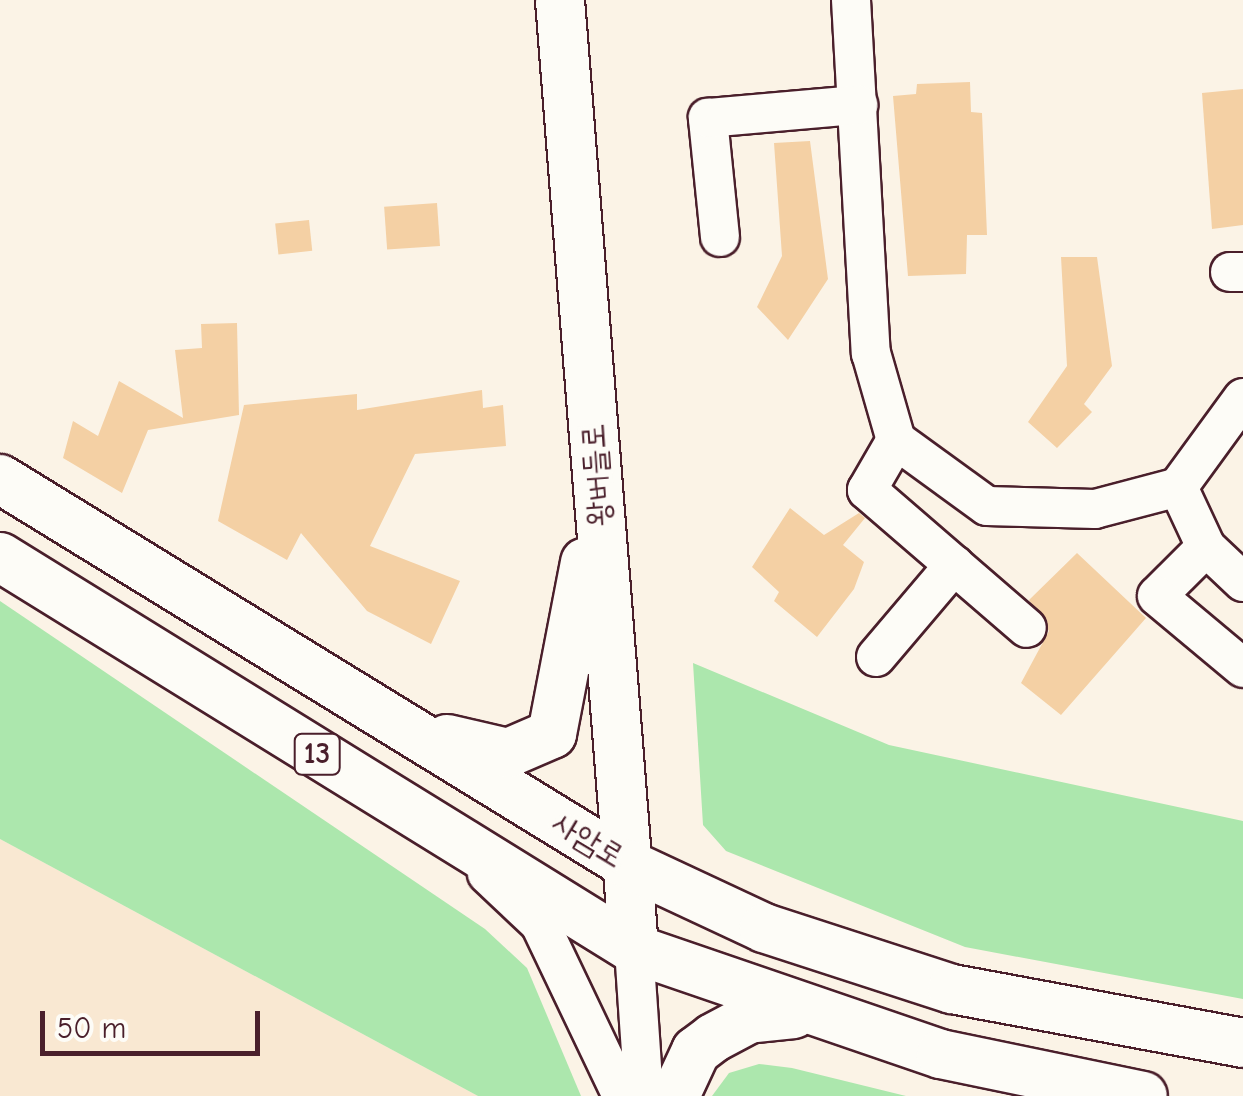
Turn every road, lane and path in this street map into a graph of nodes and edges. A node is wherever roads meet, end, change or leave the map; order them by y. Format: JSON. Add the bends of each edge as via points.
{"nodes":[{"id":1,"x":560,"y":0,"type":"edge"},
{"id":2,"x":851,"y":0,"type":"edge"},
{"id":3,"x":858,"y":105,"type":"junction"},
{"id":4,"x":720,"y":237,"type":"dead end"},
{"id":5,"x":1243,"y":398,"type":"edge"},
{"id":6,"x":896,"y":440,"type":"junction"},
{"id":7,"x":0,"y":478,"type":"edge"},
{"id":8,"x":597,"y":480,"type":"junction"},
{"id":9,"x":1178,"y":486,"type":"junction"},
{"id":10,"x":1206,"y":547,"type":"junction"},
{"id":11,"x":0,"y":557,"type":"edge"},
{"id":12,"x":954,"y":564,"type":"junction"},
{"id":13,"x":1243,"y":582,"type":"edge"},
{"id":14,"x":1026,"y":628,"type":"dead end"},
{"id":15,"x":876,"y":657,"type":"dead end"},
{"id":16,"x":1243,"y":668,"type":"edge"},
{"id":17,"x":412,"y":732,"type":"junction"},
{"id":18,"x":446,"y":834,"type":"junction"},
{"id":19,"x":627,"y":864,"type":"junction"},
{"id":20,"x":634,"y":950,"type":"junction"},
{"id":21,"x":802,"y":1013,"type":"junction"},
{"id":22,"x":1243,"y":1043,"type":"edge"},
{"id":23,"x":622,"y":1096,"type":"edge"},
{"id":24,"x":644,"y":1096,"type":"edge"},
{"id":25,"x":675,"y":1096,"type":"edge"},
{"id":26,"x":1142,"y":1096,"type":"edge"}],
"edges":[{"from":1,"to":8,"type":"main road","name":"왕버들로"},
{"from":2,"to":3,"type":"street"},
{"from":3,"to":4,"type":"street","via":[[708,118]]},
{"from":3,"to":6,"type":"street","via":[[871,353]]},
{"from":5,"to":9,"type":"street"},
{"from":6,"to":9,"type":"street","via":[[987,506],[1094,509]]},
{"from":6,"to":12,"type":"street","via":[[867,490]]},
{"from":7,"to":17,"type":"main road","name":"사암로","number":"13"},
{"from":8,"to":17,"type":"main road","via":[[552,734],[508,753]]},
{"from":8,"to":19,"type":"main road","name":"왕버들로"},
{"from":9,"to":10,"type":"street"},
{"from":10,"to":13,"type":"street"},
{"from":10,"to":16,"type":"street","via":[[1157,596]]},
{"from":11,"to":18,"type":"main road","number":"13"},
{"from":12,"to":14,"type":"street"},
{"from":12,"to":15,"type":"street"},
{"from":17,"to":19,"type":"main road","name":"사암로","number":"13"},
{"from":18,"to":20,"type":"main road","number":"13"},
{"from":18,"to":23,"type":"street","via":[[540,924]]},
{"from":19,"to":20,"type":"main road","name":"왕버들로"},
{"from":19,"to":22,"type":"main road","name":"사암로","number":"13","via":[[764,928],[952,989]]},
{"from":20,"to":21,"type":"main road","number":"13"},
{"from":20,"to":24,"type":"street"},
{"from":21,"to":25,"type":"main road","via":[[748,1018],[713,1038]]},
{"from":21,"to":26,"type":"main road","number":"13","via":[[942,1054]]}]}
